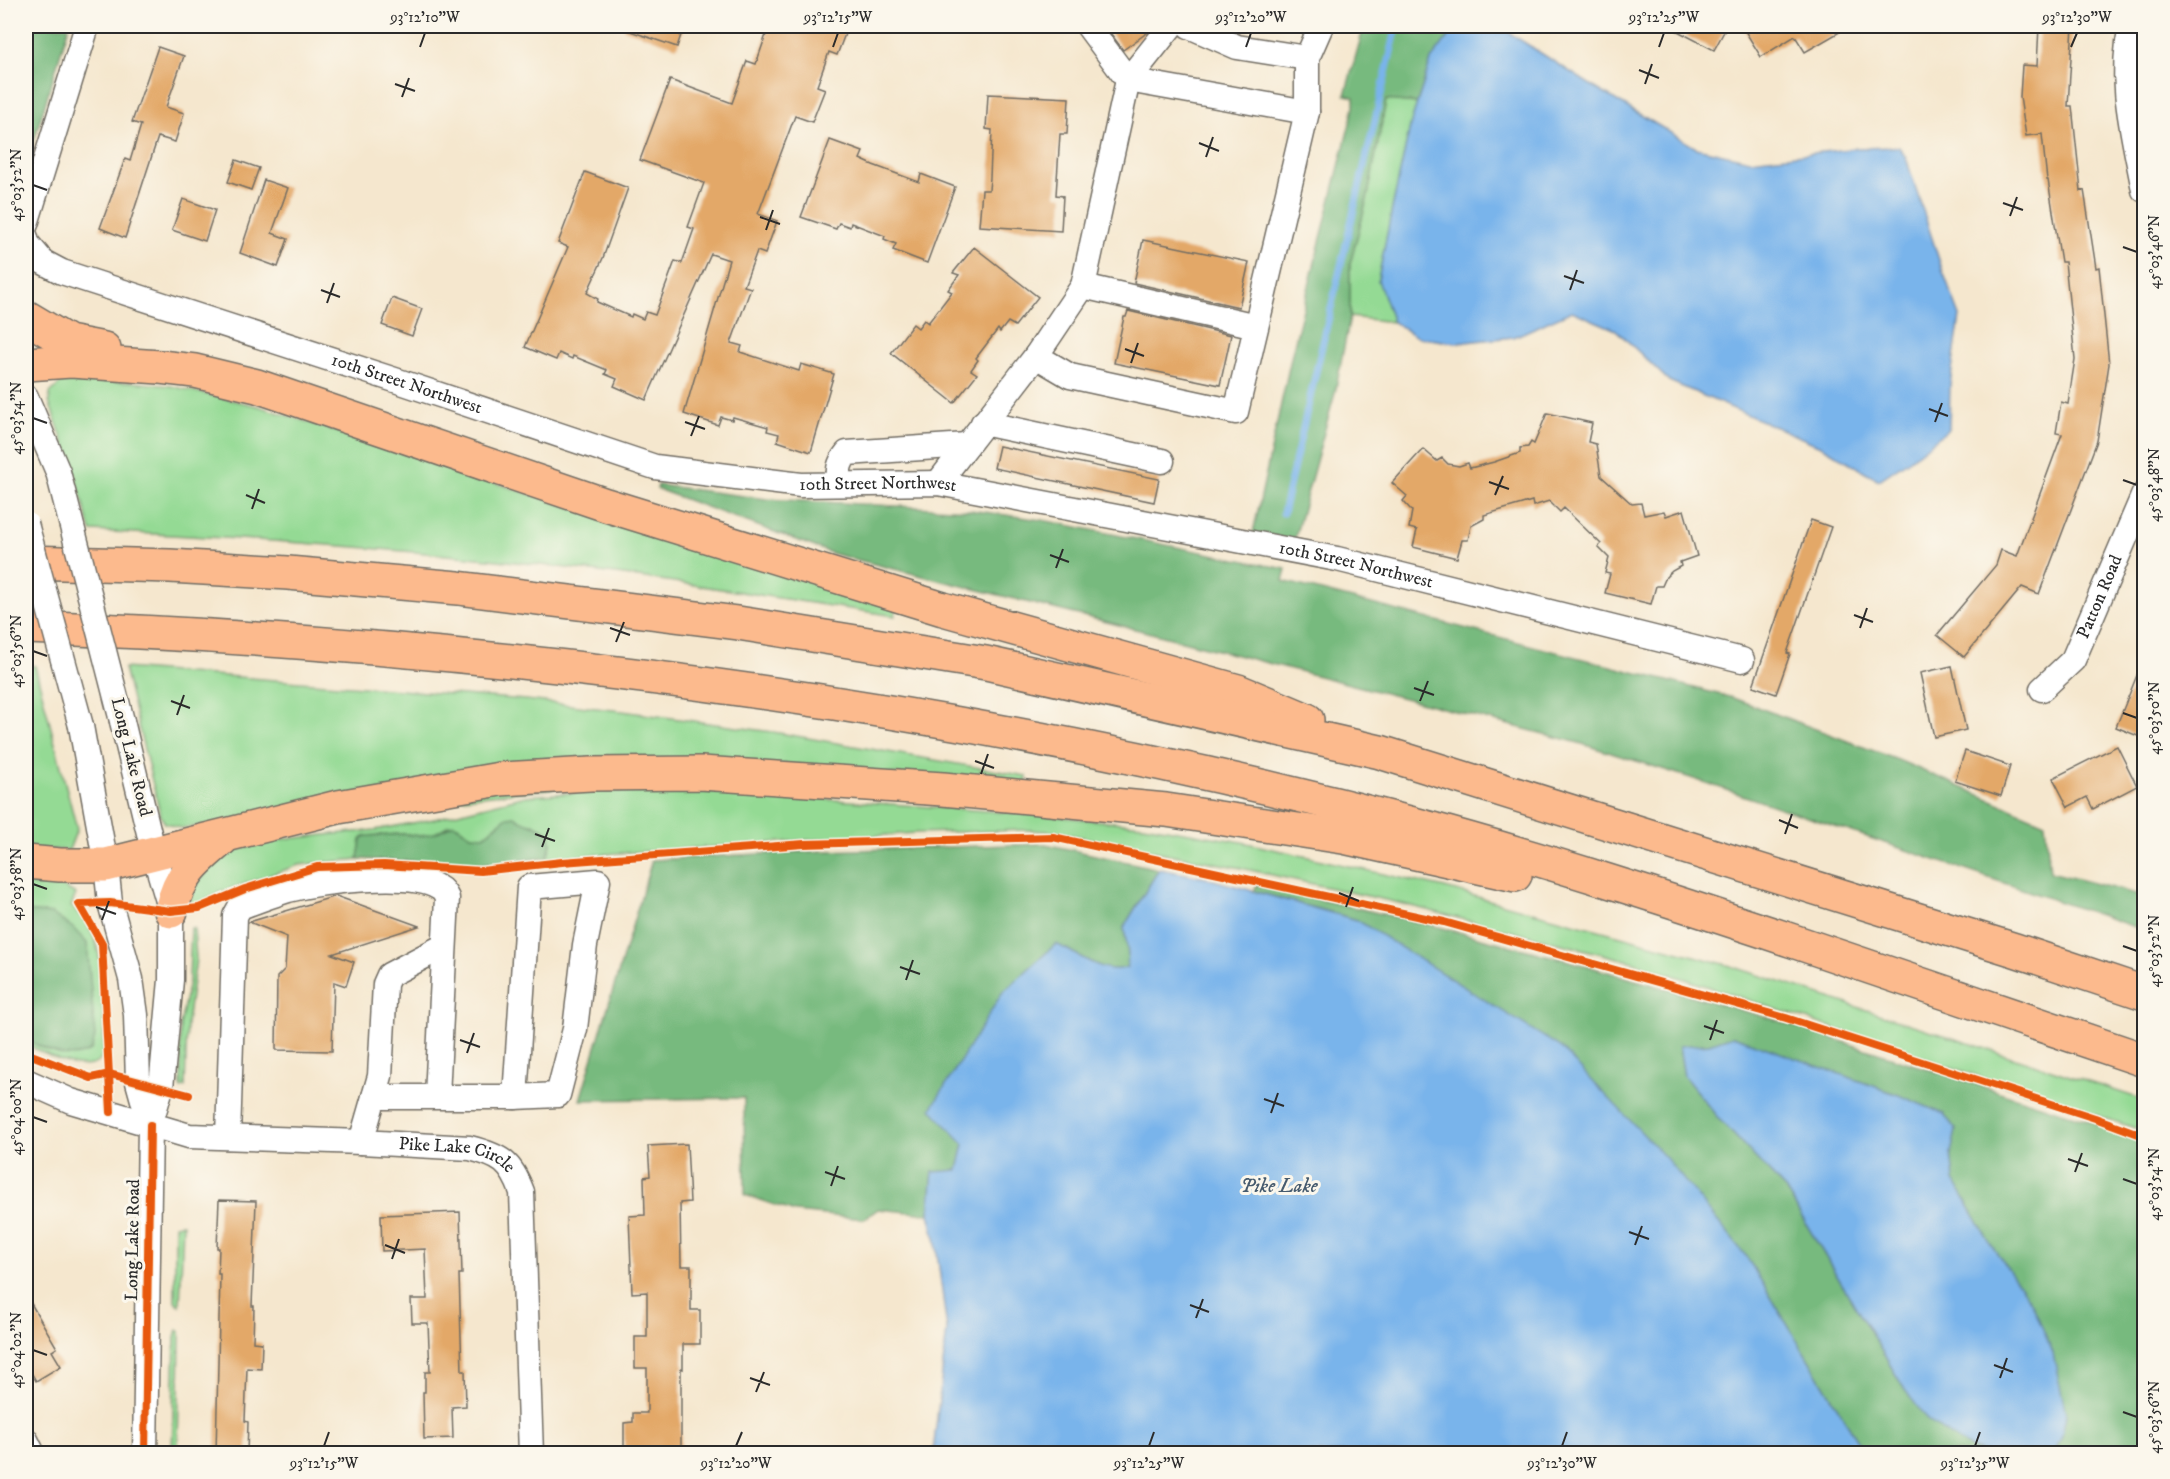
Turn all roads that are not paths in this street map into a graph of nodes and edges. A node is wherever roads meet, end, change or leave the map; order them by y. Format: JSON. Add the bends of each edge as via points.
{"nodes":[{"id":1,"x":87,"y":26,"type":"edge"},
{"id":2,"x":1088,"y":26,"type":"edge"},
{"id":3,"x":1171,"y":26,"type":"edge"},
{"id":4,"x":1189,"y":26,"type":"edge"},
{"id":5,"x":1321,"y":26,"type":"edge"},
{"id":6,"x":2131,"y":26,"type":"edge"},
{"id":7,"x":1308,"y":58,"type":"junction"},
{"id":8,"x":1128,"y":80,"type":"junction"},
{"id":9,"x":1307,"y":112,"type":"junction"},
{"id":10,"x":2145,"y":190,"type":"edge"},
{"id":11,"x":26,"y":224,"type":"edge"},
{"id":12,"x":30,"y":245,"type":"edge"},
{"id":13,"x":1083,"y":286,"type":"junction"},
{"id":14,"x":26,"y":317,"type":"edge"},
{"id":15,"x":1257,"y":326,"type":"junction"},
{"id":16,"x":1036,"y":356,"type":"junction"},
{"id":17,"x":26,"y":364,"type":"edge"},
{"id":18,"x":160,"y":367,"type":"junction"},
{"id":19,"x":26,"y":397,"type":"edge"},
{"id":20,"x":983,"y":423,"type":"junction"},
{"id":21,"x":968,"y":445,"type":"junction"},
{"id":22,"x":1162,"y":461,"type":"dead end"},
{"id":23,"x":938,"y":483,"type":"junction"},
{"id":24,"x":839,"y":484,"type":"junction"},
{"id":25,"x":2145,"y":494,"type":"edge"},
{"id":26,"x":26,"y":524,"type":"edge"},
{"id":27,"x":26,"y":562,"type":"edge"},
{"id":28,"x":26,"y":627,"type":"edge"},
{"id":29,"x":1742,"y":660,"type":"dead end"},
{"id":30,"x":2042,"y":689,"type":"dead end"},
{"id":31,"x":1380,"y":752,"type":"junction"},
{"id":32,"x":224,"y":837,"type":"junction"},
{"id":33,"x":154,"y":854,"type":"junction"},
{"id":34,"x":26,"y":862,"type":"edge"},
{"id":35,"x":106,"y":865,"type":"junction"},
{"id":36,"x":171,"y":911,"type":"junction"},
{"id":37,"x":444,"y":946,"type":"junction"},
{"id":38,"x":2145,"y":993,"type":"edge"},
{"id":39,"x":1996,"y":1009,"type":"junction"},
{"id":40,"x":2145,"y":1060,"type":"edge"},
{"id":41,"x":26,"y":1081,"type":"edge"},
{"id":42,"x":437,"y":1096,"type":"junction"},
{"id":43,"x":374,"y":1097,"type":"junction"},
{"id":44,"x":515,"y":1097,"type":"junction"},
{"id":45,"x":150,"y":1125,"type":"junction"},
{"id":46,"x":228,"y":1137,"type":"junction"},
{"id":47,"x":361,"y":1142,"type":"junction"},
{"id":48,"x":26,"y":1440,"type":"edge"},
{"id":49,"x":33,"y":1454,"type":"edge"},
{"id":50,"x":145,"y":1454,"type":"edge"},
{"id":51,"x":531,"y":1454,"type":"edge"}],
"edges":[{"from":1,"to":11,"type":"street"},
{"from":2,"to":8,"type":"street"},
{"from":3,"to":8,"type":"street"},
{"from":4,"to":7,"type":"street","via":[[1237,47]]},
{"from":5,"to":7,"type":"street"},
{"from":6,"to":10,"type":"street","via":[[2126,45],[2126,88]]},
{"from":7,"to":9,"type":"street"},
{"from":8,"to":9,"type":"street"},
{"from":8,"to":13,"type":"street"},
{"from":9,"to":15,"type":"street"},
{"from":12,"to":24,"type":"street","name":"10th Street Northwest","via":[[43,262],[62,272],[655,467],[801,485]]},
{"from":13,"to":15,"type":"street"},
{"from":13,"to":16,"type":"street"},
{"from":14,"to":18,"type":"highway","via":[[68,342]]},
{"from":15,"to":16,"type":"street","via":[[1236,412],[1070,376]]},
{"from":16,"to":20,"type":"street"},
{"from":17,"to":18,"type":"highway","via":[[71,361]]},
{"from":18,"to":31,"type":"highway","via":[[195,371],[266,389],[665,524],[943,609],[1238,691]]},
{"from":19,"to":33,"type":"street","name":"Long Lake Road","bridge":true,"via":[[58,472]]},
{"from":20,"to":21,"type":"street"},
{"from":20,"to":22,"type":"street"},
{"from":21,"to":23,"type":"street"},
{"from":21,"to":24,"type":"street","via":[[847,453],[838,470]]},
{"from":23,"to":24,"type":"street","name":"10th Street Northwest"},
{"from":23,"to":29,"type":"street","name":"10th Street Northwest","via":[[1337,559]]},
{"from":25,"to":30,"type":"street","name":"Patton Road","via":[[2073,660]]},
{"from":26,"to":35,"type":"street","name":"Long Lake Road","bridge":true,"via":[[81,726]]},
{"from":27,"to":31,"type":"highway","via":[[170,566],[375,580],[738,623],[986,663]]},
{"from":28,"to":39,"type":"highway","via":[[171,632],[454,654],[732,689],[1101,752],[1359,810],[1474,841],[1670,900]]},
{"from":31,"to":38,"type":"highway"},
{"from":32,"to":33,"type":"highway"},
{"from":32,"to":36,"type":"highway","via":[[187,871],[176,890]]},
{"from":32,"to":39,"type":"highway","via":[[338,807],[539,776],[701,773],[1100,803],[1343,837],[1497,870]]},
{"from":33,"to":35,"type":"highway"},
{"from":33,"to":36,"type":"street","name":"Long Lake Road"},
{"from":34,"to":35,"type":"highway"},
{"from":35,"to":45,"type":"street","name":"Long Lake Road","via":[[110,903],[131,979],[138,1082]]},
{"from":36,"to":45,"type":"street","name":"Long Lake Road","via":[[171,980],[161,1088]]},
{"from":37,"to":42,"type":"street"},
{"from":37,"to":43,"type":"street","via":[[389,975],[385,984],[380,1077]]},
{"from":37,"to":46,"type":"street","via":[[447,898],[441,889],[428,883],[338,881],[288,890],[237,909]]},
{"from":39,"to":40,"type":"highway"},
{"from":41,"to":45,"type":"street","name":"Pike Lake Circle","via":[[71,1101]]},
{"from":42,"to":43,"type":"street"},
{"from":42,"to":44,"type":"street"},
{"from":43,"to":47,"type":"street"},
{"from":44,"to":44,"type":"street","via":[[529,887],[598,881],[585,945],[575,1029],[558,1095]]},
{"from":45,"to":46,"type":"street","name":"Pike Lake Circle","via":[[189,1136]]},
{"from":45,"to":50,"type":"street","name":"Long Lake Road"},
{"from":46,"to":47,"type":"street","name":"Pike Lake Circle"},
{"from":47,"to":51,"type":"street","name":"Pike Lake Circle","via":[[470,1148],[503,1160],[515,1172],[522,1192]]},
{"from":48,"to":49,"type":"street"}]}
